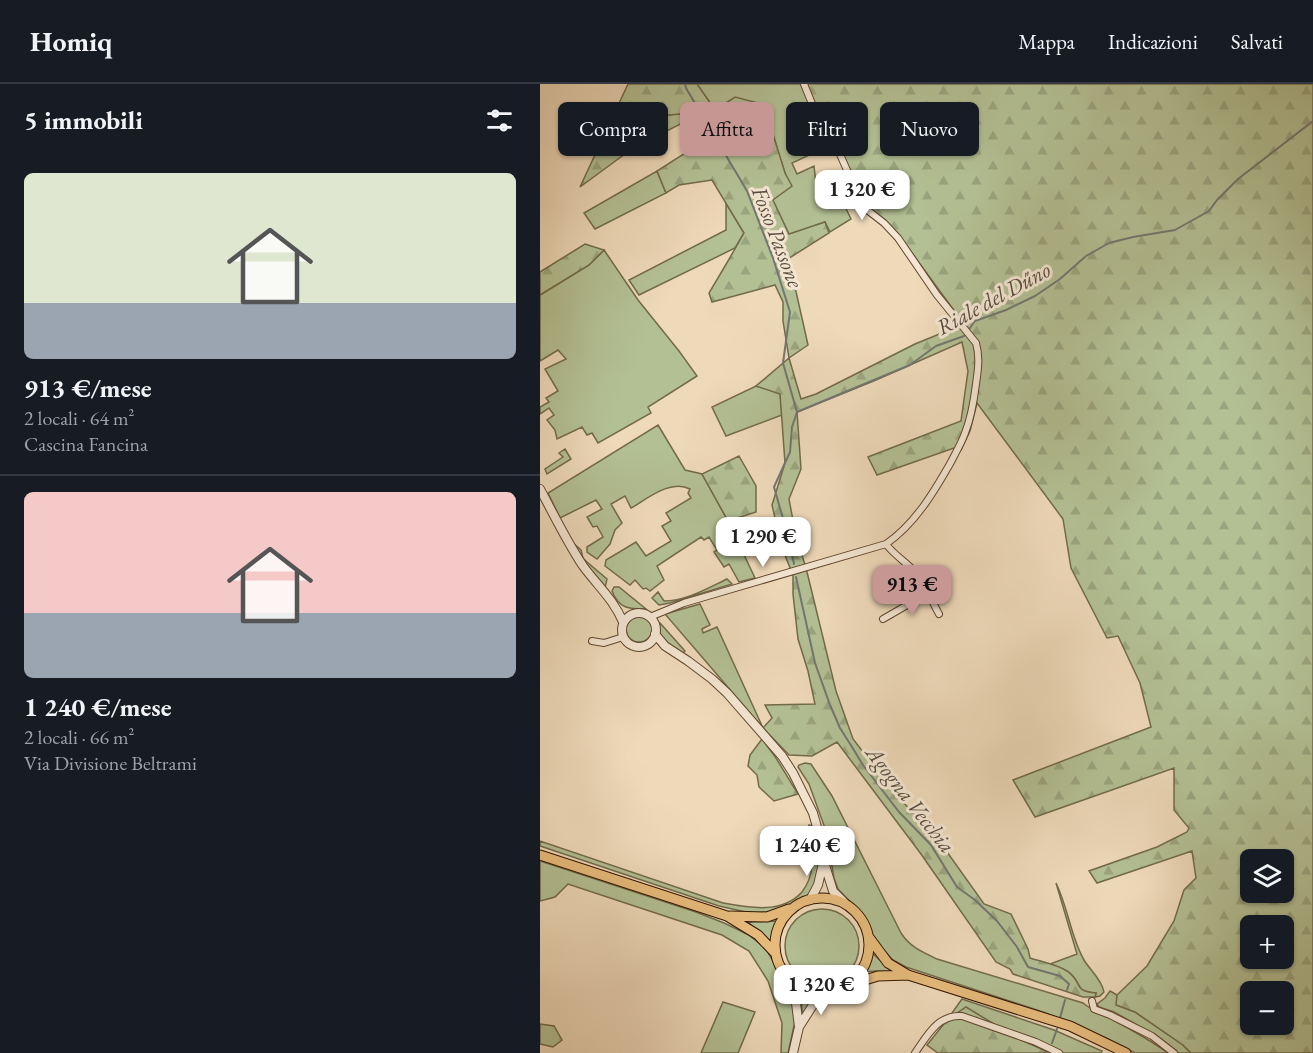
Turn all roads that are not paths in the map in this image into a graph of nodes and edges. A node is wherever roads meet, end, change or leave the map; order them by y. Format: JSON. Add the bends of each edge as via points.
{"nodes":[{"id":1,"x":804,"y":84,"type":"edge"},
{"id":2,"x":540,"y":489,"type":"edge"},
{"id":3,"x":886,"y":544,"type":"junction"},
{"id":4,"x":928,"y":593,"type":"junction"},
{"id":5,"x":607,"y":594,"type":"junction"},
{"id":6,"x":635,"y":613,"type":"junction"},
{"id":7,"x":939,"y":614,"type":"dead end"},
{"id":8,"x":650,"y":617,"type":"junction"},
{"id":9,"x":884,"y":619,"type":"dead end"},
{"id":10,"x":623,"y":622,"type":"junction"},
{"id":11,"x":655,"y":634,"type":"junction"},
{"id":12,"x":623,"y":636,"type":"junction"},
{"id":13,"x":592,"y":641,"type":"dead end"},
{"id":14,"x":648,"y":645,"type":"junction"},
{"id":15,"x":665,"y":646,"type":"junction"},
{"id":16,"x":540,"y":855,"type":"edge"},
{"id":17,"x":824,"y":862,"type":"junction"},
{"id":18,"x":810,"y":900,"type":"junction"},
{"id":19,"x":847,"y":905,"type":"junction"},
{"id":20,"x":793,"y":908,"type":"junction"},
{"id":21,"x":727,"y":916,"type":"junction"},
{"id":22,"x":868,"y":936,"type":"junction"},
{"id":23,"x":776,"y":954,"type":"junction"},
{"id":24,"x":782,"y":970,"type":"junction"},
{"id":25,"x":908,"y":975,"type":"junction"},
{"id":26,"x":847,"y":985,"type":"junction"},
{"id":27,"x":829,"y":991,"type":"junction"},
{"id":28,"x":1092,"y":1000,"type":"dead end"},
{"id":29,"x":799,"y":1027,"type":"junction"},
{"id":30,"x":793,"y":1053,"type":"edge"},
{"id":31,"x":915,"y":1053,"type":"edge"},
{"id":32,"x":1059,"y":1053,"type":"edge"},
{"id":33,"x":1126,"y":1053,"type":"edge"},
{"id":34,"x":1174,"y":1053,"type":"edge"}],
"edges":[{"from":1,"to":3,"type":"street","via":[[819,122],[835,143],[866,209],[898,238],[979,353],[976,388],[960,447],[928,500],[898,536]]},
{"from":2,"to":5,"type":"street","via":[[583,565]]},
{"from":3,"to":4,"type":"street","via":[[916,573]]},
{"from":3,"to":8,"type":"street","via":[[684,603]]},
{"from":4,"to":7,"type":"street"},
{"from":4,"to":9,"type":"street"},
{"from":5,"to":6,"type":"street","via":[[623,609]]},
{"from":5,"to":10,"type":"street"},
{"from":6,"to":8,"type":"street"},
{"from":6,"to":10,"type":"street"},
{"from":8,"to":11,"type":"street"},
{"from":10,"to":12,"type":"street"},
{"from":11,"to":14,"type":"street"},
{"from":11,"to":15,"type":"street"},
{"from":12,"to":13,"type":"street","via":[[603,643]]},
{"from":12,"to":14,"type":"street","via":[[635,647]]},
{"from":14,"to":15,"type":"street"},
{"from":15,"to":17,"type":"street","via":[[719,686],[782,756],[813,813]]},
{"from":16,"to":21,"type":"main road"},
{"from":17,"to":18,"type":"street"},
{"from":17,"to":19,"type":"street","via":[[833,891]]},
{"from":18,"to":19,"type":"main road","via":[[823,898]]},
{"from":18,"to":20,"type":"main road"},
{"from":19,"to":22,"type":"main road","via":[[861,918]]},
{"from":20,"to":21,"type":"main road","via":[[767,917]]},
{"from":20,"to":23,"type":"main road","via":[[778,929]]},
{"from":21,"to":23,"type":"main road","via":[[758,935]]},
{"from":22,"to":25,"type":"main road","via":[[888,963]]},
{"from":22,"to":26,"type":"main road","via":[[866,964]]},
{"from":23,"to":24,"type":"main road"},
{"from":24,"to":27,"type":"main road","via":[[803,988]]},
{"from":24,"to":29,"type":"street","via":[[796,1003]]},
{"from":25,"to":26,"type":"main road","via":[[878,976]]},
{"from":25,"to":33,"type":"main road","via":[[1070,1026]]},
{"from":26,"to":27,"type":"main road"},
{"from":27,"to":29,"type":"street","via":[[813,1005]]},
{"from":28,"to":34,"type":"street","via":[[1094,1009],[1152,1036]]},
{"from":29,"to":30,"type":"street"},
{"from":31,"to":32,"type":"street","via":[[929,1032],[947,1017],[962,1016]]}]}
